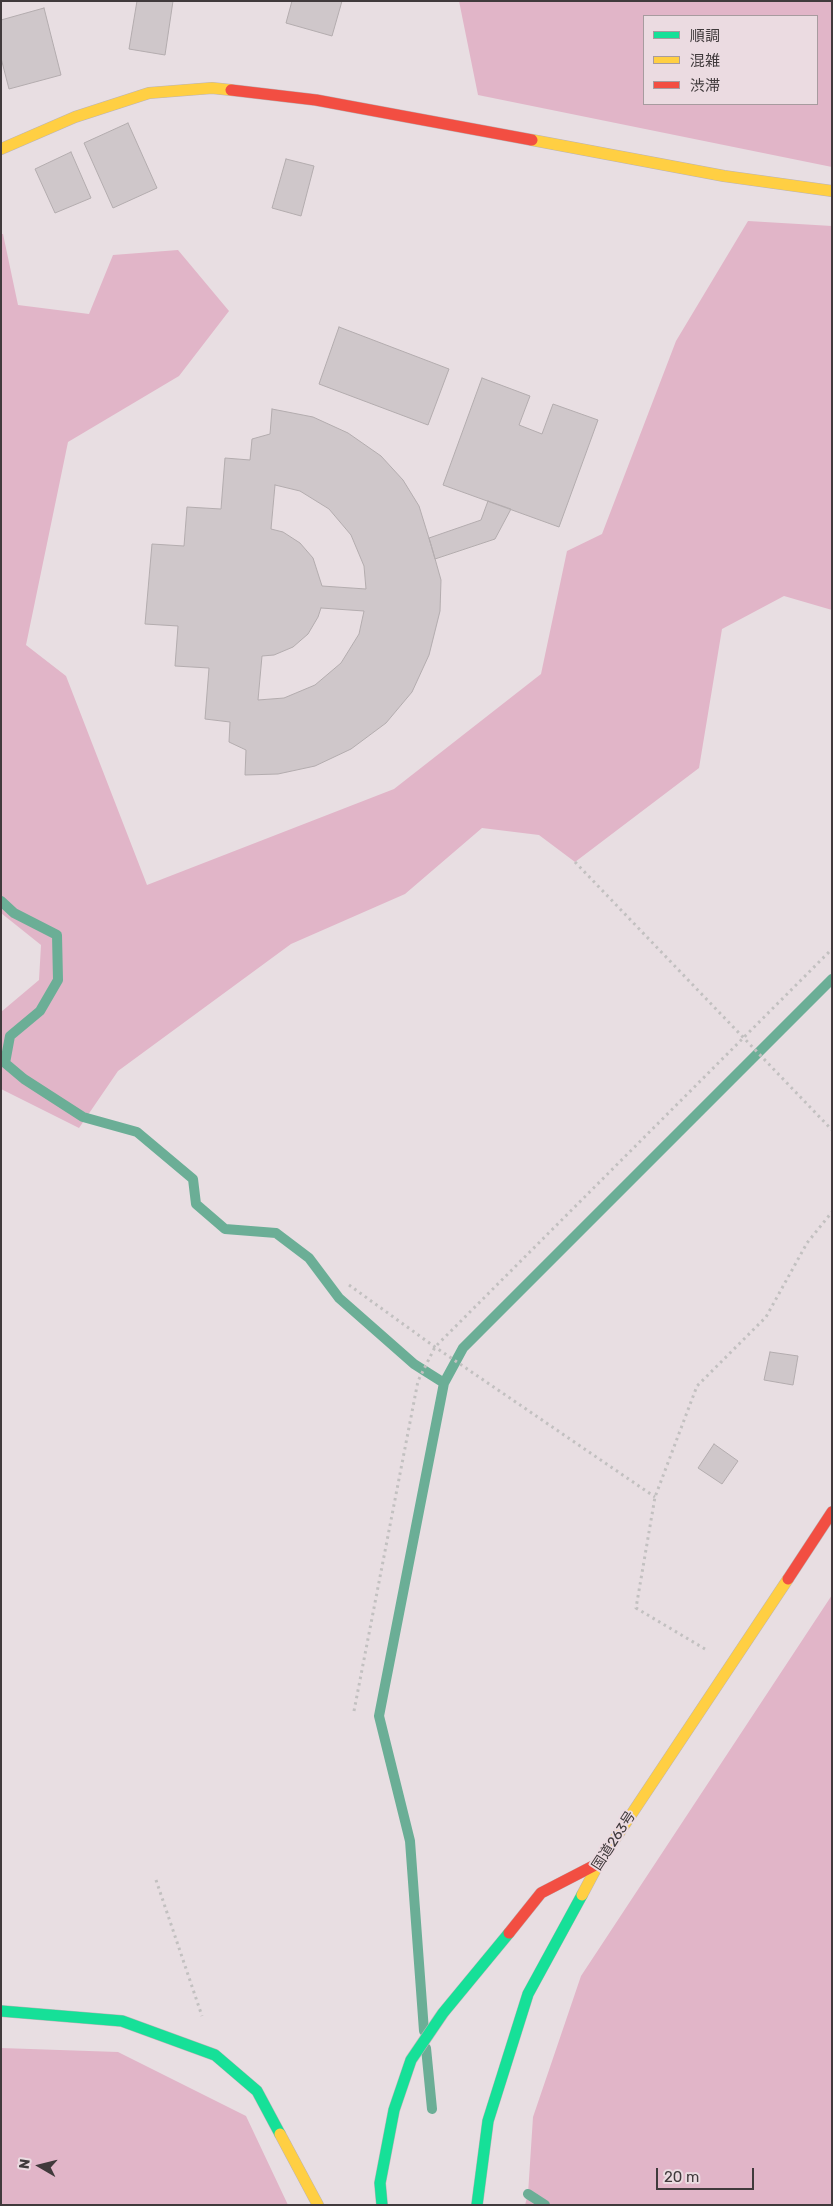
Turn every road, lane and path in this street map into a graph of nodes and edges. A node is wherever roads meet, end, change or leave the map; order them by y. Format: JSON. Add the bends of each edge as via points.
{"nodes":[{"id":1,"x":1,"y":149,"type":"edge"},
{"id":2,"x":832,"y":192,"type":"edge"},
{"id":3,"x":575,"y":862,"type":"dead end"},
{"id":4,"x":832,"y":948,"type":"edge"},
{"id":5,"x":742,"y":1037,"type":"junction"},
{"id":6,"x":832,"y":1130,"type":"edge"},
{"id":7,"x":832,"y":1212,"type":"edge"},
{"id":8,"x":349,"y":1285,"type":"dead end"},
{"id":9,"x":436,"y":1348,"type":"junction"},
{"id":10,"x":655,"y":1497,"type":"junction"},
{"id":11,"x":832,"y":1512,"type":"edge"},
{"id":12,"x":730,"y":1665,"type":"junction"},
{"id":13,"x":354,"y":1711,"type":"dead end"},
{"id":14,"x":599,"y":1863,"type":"junction"},
{"id":15,"x":156,"y":1880,"type":"dead end"},
{"id":16,"x":1,"y":2011,"type":"edge"},
{"id":17,"x":202,"y":2018,"type":"dead end"},
{"id":18,"x":318,"y":2205,"type":"edge"},
{"id":19,"x":382,"y":2205,"type":"edge"},
{"id":20,"x":478,"y":2205,"type":"edge"}],
"edges":[{"from":1,"to":2,"type":"main road","via":[[75,117],[149,93],[212,88],[316,100],[724,176]]},
{"from":3,"to":5,"type":"path"},
{"from":4,"to":5,"type":"path"},
{"from":5,"to":6,"type":"path"},
{"from":5,"to":9,"type":"path"},
{"from":7,"to":10,"type":"path","via":[[807,1243],[766,1318],[697,1386]]},
{"from":8,"to":9,"type":"path"},
{"from":9,"to":10,"type":"path"},
{"from":9,"to":13,"type":"path","via":[[418,1381]]},
{"from":10,"to":12,"type":"path","via":[[636,1608]]},
{"from":11,"to":12,"type":"main road","name":"国道263号"},
{"from":12,"to":14,"type":"main road","name":"国道263号"},
{"from":14,"to":19,"type":"main road","via":[[541,1892],[443,2013],[411,2060],[394,2110],[380,2183]]},
{"from":14,"to":20,"type":"main road","name":"国道263号","via":[[528,1994],[488,2121]]},
{"from":15,"to":17,"type":"path"},
{"from":16,"to":18,"type":"main road","via":[[122,2021],[215,2055],[257,2091]]}]}
